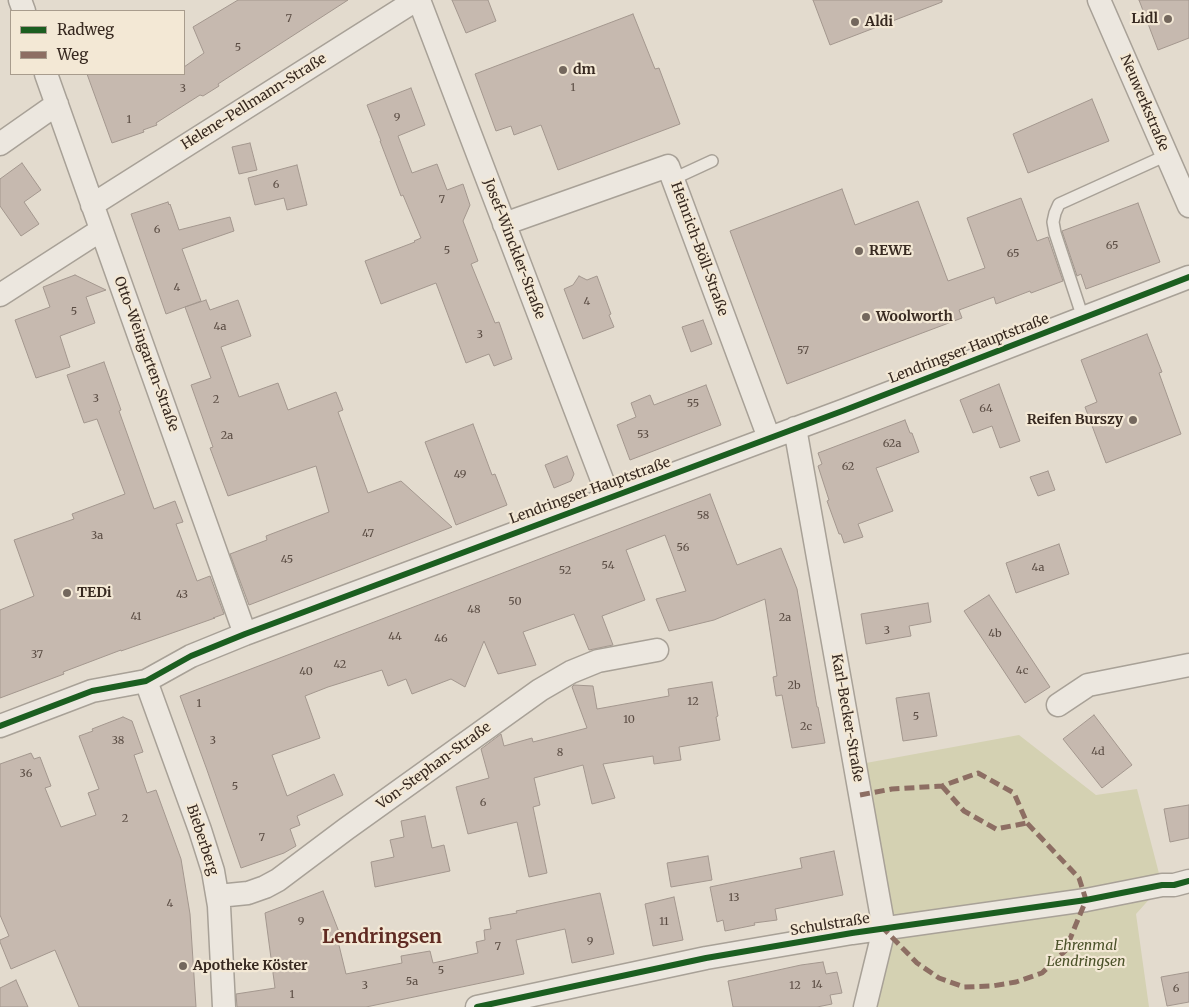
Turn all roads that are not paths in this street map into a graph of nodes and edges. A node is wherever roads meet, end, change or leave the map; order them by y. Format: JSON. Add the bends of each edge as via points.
{"nodes":[{"id":1,"x":417,"y":0,"type":"edge"},
{"id":2,"x":1100,"y":0,"type":"edge"},
{"id":3,"x":46,"y":75,"type":"edge"},
{"id":4,"x":57,"y":104,"type":"junction"},
{"id":5,"x":0,"y":144,"type":"edge"},
{"id":6,"x":1167,"y":155,"type":"junction"},
{"id":7,"x":712,"y":161,"type":"dead end"},
{"id":8,"x":673,"y":179,"type":"junction"},
{"id":9,"x":1189,"y":202,"type":"edge"},
{"id":10,"x":92,"y":205,"type":"junction"},
{"id":11,"x":504,"y":224,"type":"junction"},
{"id":12,"x":102,"y":230,"type":"junction"},
{"id":13,"x":1189,"y":277,"type":"edge"},
{"id":14,"x":0,"y":294,"type":"edge"},
{"id":15,"x":1083,"y":318,"type":"junction"},
{"id":16,"x":795,"y":428,"type":"junction"},
{"id":17,"x":769,"y":438,"type":"junction"},
{"id":18,"x":609,"y":498,"type":"junction"},
{"id":19,"x":245,"y":634,"type":"junction"},
{"id":20,"x":657,"y":650,"type":"dead end"},
{"id":21,"x":1189,"y":665,"type":"edge"},
{"id":22,"x":146,"y":681,"type":"junction"},
{"id":23,"x":1058,"y":705,"type":"dead end"},
{"id":24,"x":0,"y":726,"type":"edge"},
{"id":25,"x":1189,"y":881,"type":"edge"},
{"id":26,"x":218,"y":896,"type":"junction"},
{"id":27,"x":884,"y":929,"type":"junction"},
{"id":28,"x":224,"y":1007,"type":"edge"},
{"id":29,"x":477,"y":1007,"type":"edge"},
{"id":30,"x":865,"y":1007,"type":"edge"}],
"edges":[{"from":1,"to":10,"type":"street","name":"Helene-Pellmann-Straße"},
{"from":1,"to":11,"type":"street","name":"Josef-Winckler-Straße"},
{"from":2,"to":6,"type":"street","name":"Neuwerkstraße"},
{"from":3,"to":4,"type":"street","name":"Otto-Weingarten-Straße"},
{"from":4,"to":5,"type":"street"},
{"from":4,"to":10,"type":"street","name":"Otto-Weingarten-Straße"},
{"from":6,"to":9,"type":"street","name":"Neuwerkstraße"},
{"from":6,"to":15,"type":"lane","via":[[1059,204],[1054,213],[1055,233]]},
{"from":7,"to":8,"type":"lane"},
{"from":8,"to":11,"type":"street","name":"Heinrich-Böll-Straße","via":[[668,166]]},
{"from":8,"to":17,"type":"street","name":"Heinrich-Böll-Straße"},
{"from":10,"to":12,"type":"street","name":"Otto-Weingarten-Straße"},
{"from":11,"to":18,"type":"street","name":"Josef-Winckler-Straße"},
{"from":12,"to":14,"type":"street"},
{"from":12,"to":19,"type":"street","name":"Otto-Weingarten-Straße"},
{"from":13,"to":15,"type":"street","name":"Lendringser Hauptstraße"},
{"from":15,"to":16,"type":"street","name":"Lendringser Hauptstraße"},
{"from":16,"to":17,"type":"street","name":"Lendringser Hauptstraße"},
{"from":16,"to":27,"type":"street","name":"Karl-Becker-Straße"},
{"from":17,"to":18,"type":"street","name":"Lendringser Hauptstraße"},
{"from":18,"to":19,"type":"street","name":"Lendringser Hauptstraße"},
{"from":19,"to":22,"type":"street","name":"Lendringser Hauptstraße","via":[[191,656]]},
{"from":20,"to":26,"type":"street","name":"Von-Stephan-Straße","via":[[598,661],[571,672],[540,690],[278,880],[248,892]]},
{"from":21,"to":23,"type":"street","via":[[1088,685]]},
{"from":22,"to":24,"type":"street","name":"Lendringser Hauptstraße","via":[[92,691]]},
{"from":22,"to":26,"type":"street","name":"Bieberberg","via":[[200,830]]},
{"from":25,"to":27,"type":"street","name":"Schulstraße","via":[[1086,900]]},
{"from":26,"to":28,"type":"street","name":"Bieberberg"},
{"from":27,"to":29,"type":"street","name":"Schulstraße","via":[[706,958]]},
{"from":27,"to":30,"type":"street","name":"Karl-Becker-Straße"}]}
